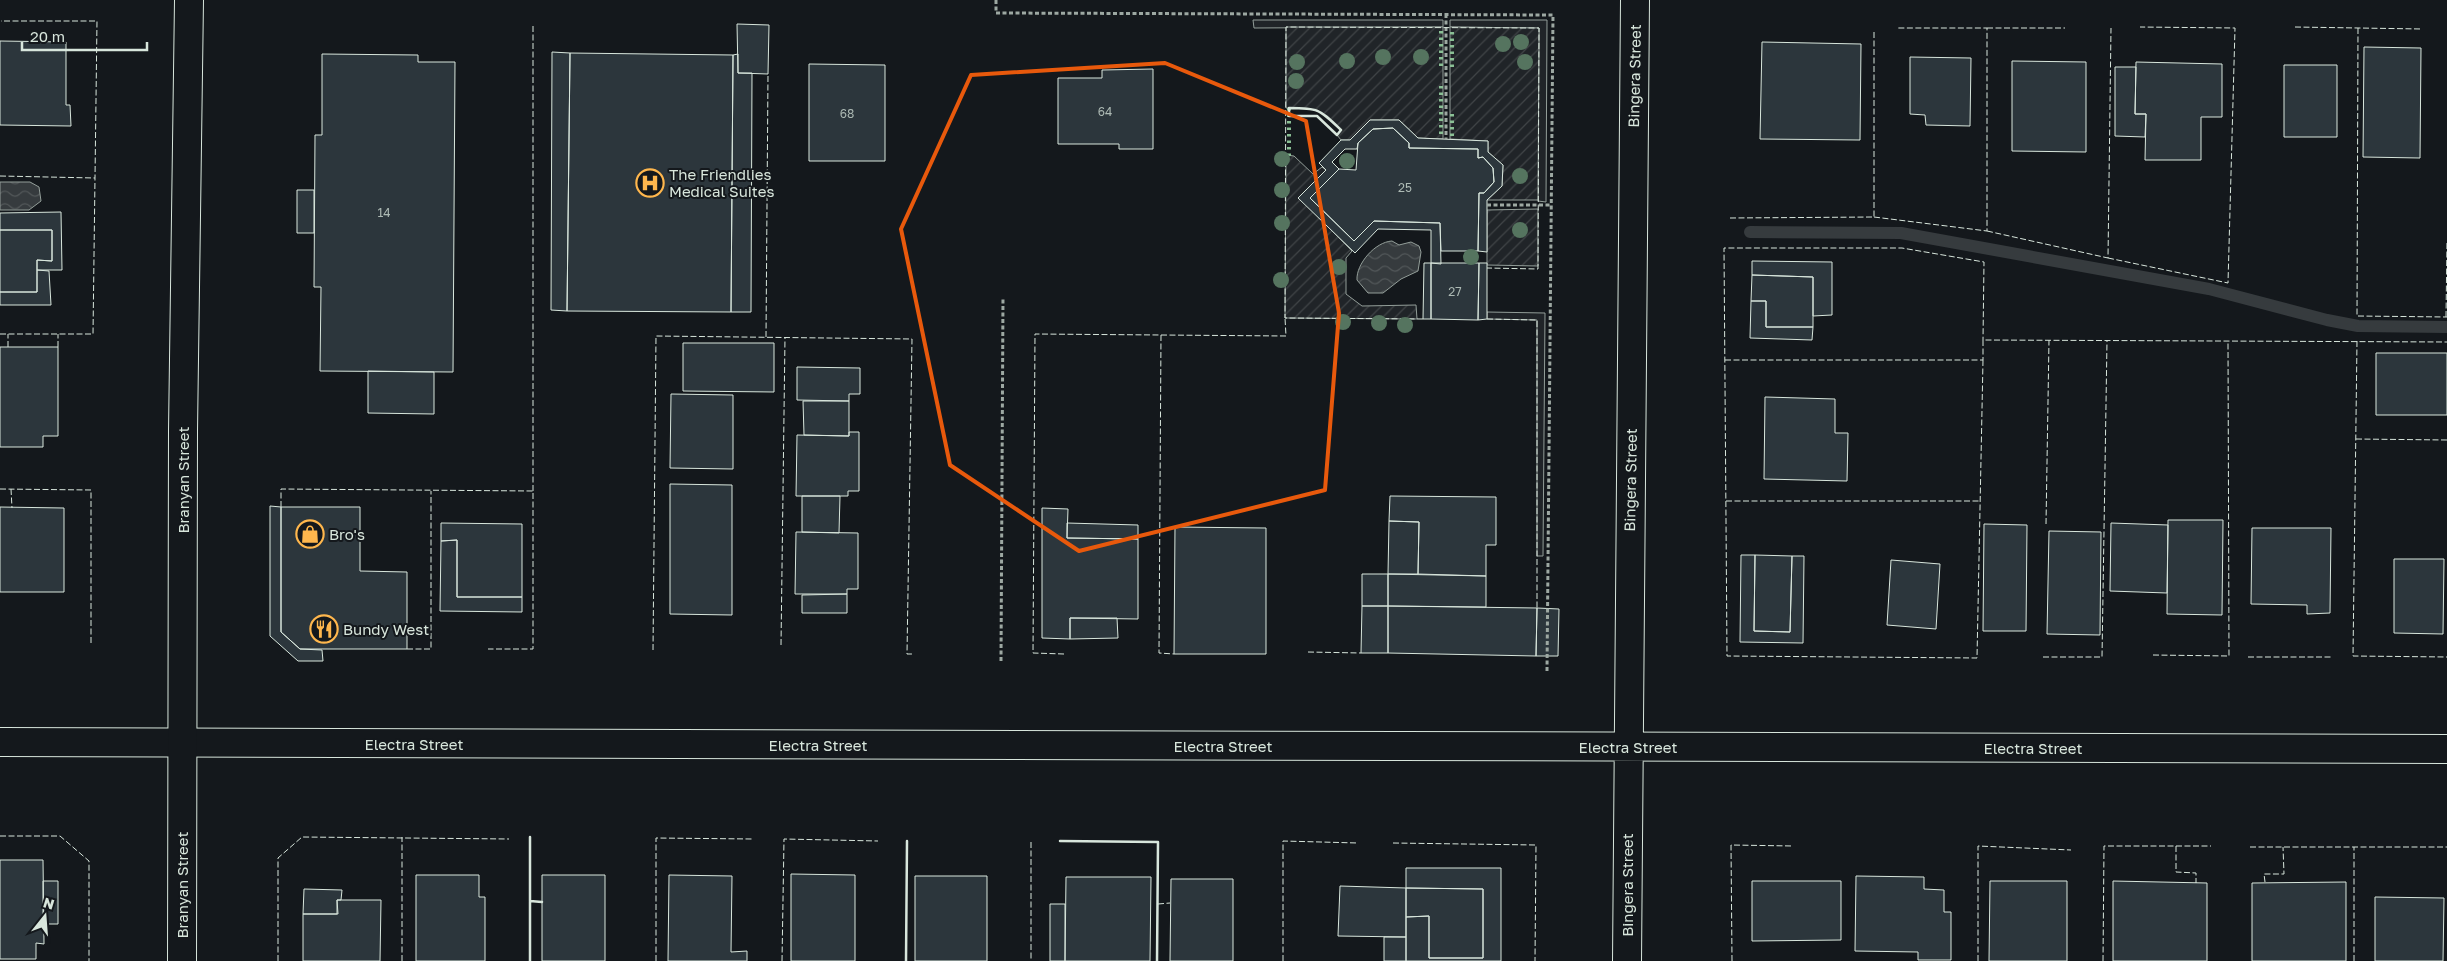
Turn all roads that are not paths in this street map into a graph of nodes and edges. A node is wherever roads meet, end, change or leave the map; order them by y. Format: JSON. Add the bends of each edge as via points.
{"nodes":[{"id":1,"x":189,"y":0,"type":"edge"},
{"id":2,"x":1635,"y":0,"type":"edge"},
{"id":3,"x":0,"y":742,"type":"edge"},
{"id":4,"x":183,"y":742,"type":"junction"},
{"id":5,"x":1627,"y":747,"type":"junction"},
{"id":6,"x":2447,"y":749,"type":"edge"},
{"id":7,"x":182,"y":961,"type":"edge"},
{"id":8,"x":1627,"y":961,"type":"edge"}],
"edges":[{"from":1,"to":4,"type":"street","name":"Branyan Street","via":[[183,431]]},
{"from":2,"to":5,"type":"street","name":"Bingera Street"},
{"from":3,"to":4,"type":"street","name":"Electra Street"},
{"from":4,"to":5,"type":"street","name":"Electra Street"},
{"from":4,"to":7,"type":"street","name":"Branyan Street"},
{"from":5,"to":6,"type":"street","name":"Electra Street"},
{"from":5,"to":8,"type":"street","name":"Bingera Street"}]}
